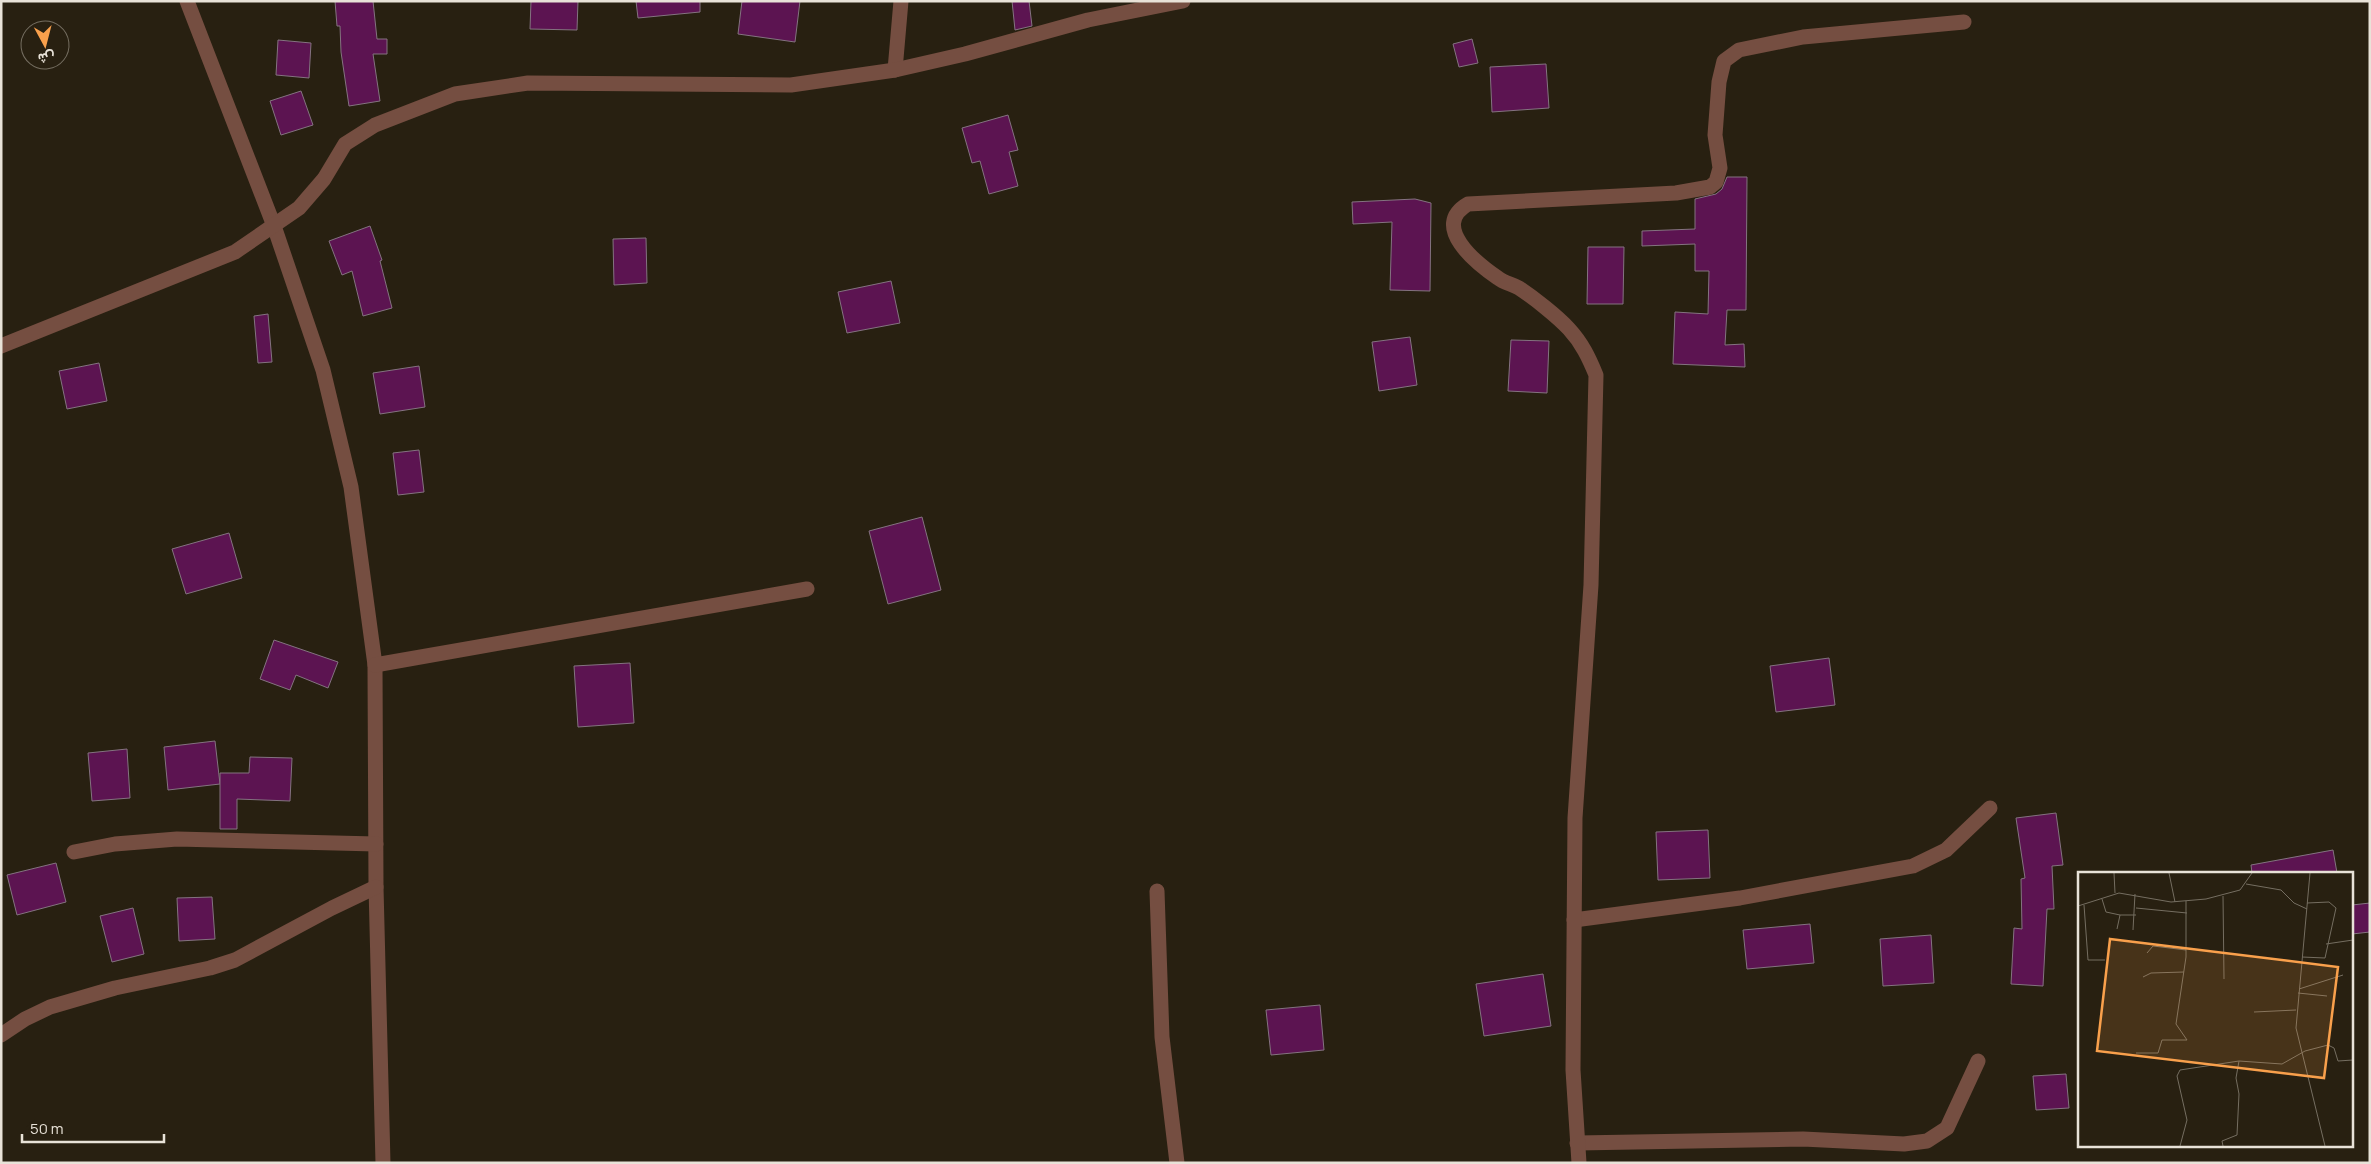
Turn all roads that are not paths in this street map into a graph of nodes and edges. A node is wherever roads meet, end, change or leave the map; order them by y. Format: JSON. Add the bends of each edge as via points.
{"nodes":[{"id":1,"x":187,"y":1,"type":"edge"},
{"id":2,"x":901,"y":1,"type":"edge"},
{"id":3,"x":1183,"y":1,"type":"edge"},
{"id":4,"x":1964,"y":22,"type":"dead end"},
{"id":5,"x":895,"y":70,"type":"junction"},
{"id":6,"x":274,"y":226,"type":"junction"},
{"id":7,"x":1,"y":346,"type":"edge"},
{"id":8,"x":806,"y":589,"type":"dead end"},
{"id":9,"x":375,"y":665,"type":"junction"},
{"id":10,"x":1990,"y":808,"type":"dead end"},
{"id":11,"x":376,"y":844,"type":"junction"},
{"id":12,"x":74,"y":852,"type":"dead end"},
{"id":13,"x":376,"y":887,"type":"junction"},
{"id":14,"x":1157,"y":891,"type":"dead end"},
{"id":15,"x":1574,"y":920,"type":"junction"},
{"id":16,"x":1,"y":1035,"type":"edge"},
{"id":17,"x":1978,"y":1061,"type":"dead end"},
{"id":18,"x":1577,"y":1144,"type":"junction"},
{"id":19,"x":383,"y":1163,"type":"edge"},
{"id":20,"x":1177,"y":1163,"type":"edge"},
{"id":21,"x":1579,"y":1163,"type":"edge"}],
"edges":[{"from":1,"to":6,"type":"street"},
{"from":2,"to":5,"type":"street"},
{"from":3,"to":5,"type":"street","via":[[1088,20]]},
{"from":4,"to":15,"type":"street","via":[[1804,37],[1739,50],[1724,61],[1719,82],[1715,135],[1720,168],[1716,182],[1710,187],[1676,193],[1468,204],[1457,210],[1453,217],[1454,231],[1462,249],[1569,329],[1587,352],[1596,376],[1591,585],[1575,818]]},
{"from":5,"to":6,"type":"street","via":[[791,85],[528,83],[455,94],[375,125],[344,144],[318,186],[299,208]]},
{"from":6,"to":7,"type":"street","via":[[235,252]]},
{"from":6,"to":9,"type":"street","via":[[323,370],[351,487]]},
{"from":8,"to":9,"type":"street"},
{"from":9,"to":11,"type":"street"},
{"from":10,"to":15,"type":"street","via":[[1946,850],[1913,866],[1740,898]]},
{"from":11,"to":12,"type":"street","via":[[177,839],[115,844]]},
{"from":11,"to":13,"type":"street"},
{"from":13,"to":16,"type":"street","via":[[235,960],[50,1007]]},
{"from":13,"to":19,"type":"street"},
{"from":14,"to":20,"type":"street","via":[[1162,1037]]},
{"from":15,"to":18,"type":"street","via":[[1572,1070]]},
{"from":17,"to":18,"type":"street","via":[[1947,1128],[1927,1141],[1904,1144],[1804,1139]]},
{"from":18,"to":21,"type":"street"}]}
